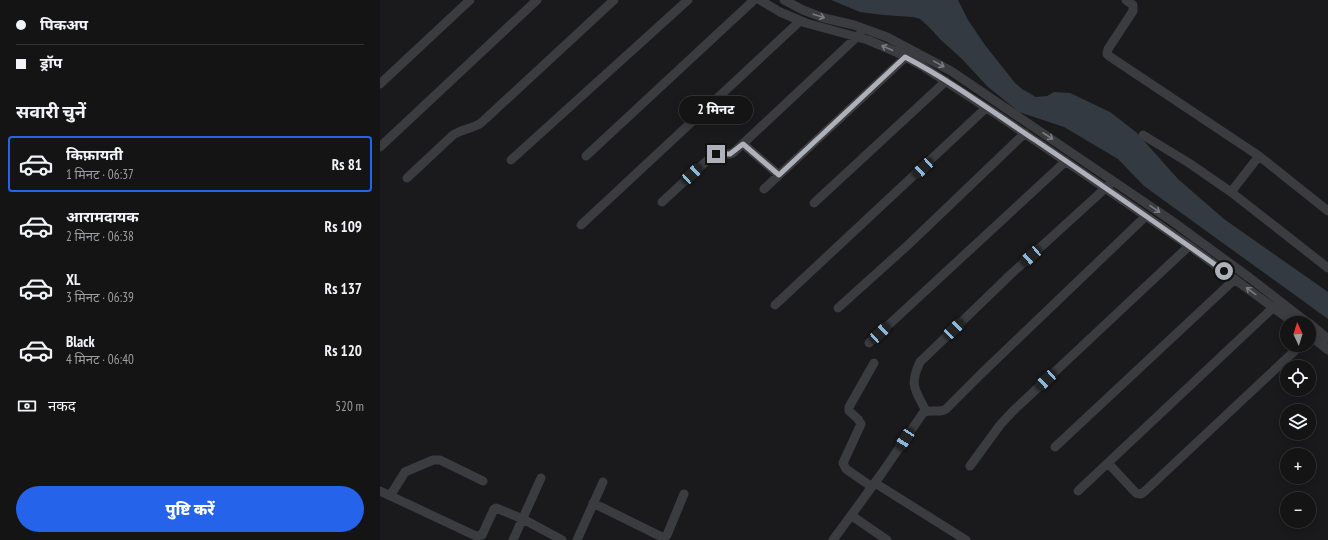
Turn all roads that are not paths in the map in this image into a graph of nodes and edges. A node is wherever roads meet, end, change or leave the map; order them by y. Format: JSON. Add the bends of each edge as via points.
{"nodes":[{"id":1,"x":470,"y":0,"type":"edge"},
{"id":2,"x":537,"y":0,"type":"edge"},
{"id":3,"x":614,"y":0,"type":"edge"},
{"id":4,"x":688,"y":0,"type":"edge"},
{"id":5,"x":754,"y":0,"type":"edge"},
{"id":6,"x":760,"y":0,"type":"edge"},
{"id":7,"x":784,"y":0,"type":"edge"},
{"id":8,"x":1126,"y":0,"type":"edge"},
{"id":9,"x":800,"y":21,"type":"junction"},
{"id":10,"x":865,"y":29,"type":"junction"},
{"id":11,"x":857,"y":37,"type":"junction"},
{"id":12,"x":912,"y":50,"type":"junction"},
{"id":13,"x":905,"y":57,"type":"junction"},
{"id":14,"x":946,"y":82,"type":"junction"},
{"id":15,"x":380,"y":84,"type":"edge"},
{"id":16,"x":986,"y":108,"type":"junction"},
{"id":17,"x":1024,"y":133,"type":"junction"},
{"id":18,"x":1143,"y":135,"type":"dead end"},
{"id":19,"x":743,"y":144,"type":"junction"},
{"id":20,"x":380,"y":147,"type":"edge"},
{"id":21,"x":586,"y":156,"type":"dead end"},
{"id":22,"x":1259,"y":156,"type":"junction"},
{"id":23,"x":511,"y":160,"type":"dead end"},
{"id":24,"x":1066,"y":161,"type":"junction"},
{"id":25,"x":779,"y":175,"type":"junction"},
{"id":26,"x":407,"y":178,"type":"dead end"},
{"id":27,"x":1114,"y":180,"type":"junction"},
{"id":28,"x":1105,"y":188,"type":"junction"},
{"id":29,"x":764,"y":189,"type":"dead end"},
{"id":30,"x":1231,"y":192,"type":"junction"},
{"id":31,"x":662,"y":202,"type":"dead end"},
{"id":32,"x":814,"y":204,"type":"dead end"},
{"id":33,"x":1328,"y":212,"type":"edge"},
{"id":34,"x":1146,"y":216,"type":"junction"},
{"id":35,"x":581,"y":225,"type":"dead end"},
{"id":36,"x":1189,"y":246,"type":"junction"},
{"id":37,"x":1328,"y":268,"type":"edge"},
{"id":38,"x":1235,"y":280,"type":"junction"},
{"id":39,"x":1277,"y":304,"type":"junction"},
{"id":40,"x":776,"y":305,"type":"dead end"},
{"id":41,"x":838,"y":308,"type":"dead end"},
{"id":42,"x":1288,"y":316,"type":"edge"},
{"id":43,"x":1297,"y":316,"type":"edge"},
{"id":44,"x":1316,"y":336,"type":"edge"},
{"id":45,"x":1316,"y":339,"type":"edge"},
{"id":46,"x":1328,"y":339,"type":"edge"},
{"id":47,"x":869,"y":343,"type":"dead end"},
{"id":48,"x":1328,"y":350,"type":"edge"},
{"id":49,"x":1294,"y":352,"type":"edge"},
{"id":50,"x":874,"y":363,"type":"dead end"},
{"id":51,"x":926,"y":411,"type":"junction"},
{"id":52,"x":1055,"y":447,"type":"dead end"},
{"id":53,"x":1108,"y":463,"type":"junction"},
{"id":54,"x":970,"y":466,"type":"dead end"},
{"id":55,"x":541,"y":478,"type":"dead end"},
{"id":56,"x":483,"y":481,"type":"dead end"},
{"id":57,"x":603,"y":482,"type":"dead end"},
{"id":58,"x":874,"y":485,"type":"junction"},
{"id":59,"x":380,"y":491,"type":"edge"},
{"id":60,"x":1078,"y":492,"type":"dead end"},
{"id":61,"x":684,"y":494,"type":"dead end"},
{"id":62,"x":390,"y":496,"type":"junction"},
{"id":63,"x":593,"y":503,"type":"junction"},
{"id":64,"x":852,"y":516,"type":"junction"},
{"id":65,"x":523,"y":519,"type":"junction"},
{"id":66,"x":513,"y":540,"type":"edge"},
{"id":67,"x":562,"y":540,"type":"edge"},
{"id":68,"x":576,"y":540,"type":"edge"},
{"id":69,"x":833,"y":540,"type":"edge"},
{"id":70,"x":887,"y":540,"type":"edge"},
{"id":71,"x":966,"y":540,"type":"edge"}],
"edges":[{"from":1,"to":15,"type":"street"},
{"from":2,"to":20,"type":"street"},
{"from":3,"to":26,"type":"street","via":[[481,123],[453,135]]},
{"from":4,"to":23,"type":"street"},
{"from":5,"to":21,"type":"street"},
{"from":6,"to":9,"type":"street"},
{"from":7,"to":10,"type":"street","one_way":true,"via":[[824,18]]},
{"from":8,"to":22,"type":"street","via":[[1133,5],[1133,11],[1107,54]]},
{"from":9,"to":11,"type":"street"},
{"from":9,"to":35,"type":"street"},
{"from":10,"to":11,"type":"street"},
{"from":10,"to":12,"type":"street"},
{"from":13,"to":11,"type":"street","one_way":true},
{"from":11,"to":19,"type":"street"},
{"from":12,"to":13,"type":"street"},
{"from":12,"to":27,"type":"street","one_way":true,"via":[[951,71]]},
{"from":13,"to":14,"type":"street"},
{"from":13,"to":25,"type":"street"},
{"from":14,"to":16,"type":"street"},
{"from":14,"to":32,"type":"street"},
{"from":16,"to":17,"type":"street"},
{"from":16,"to":40,"type":"street"},
{"from":17,"to":24,"type":"street"},
{"from":17,"to":41,"type":"street"},
{"from":18,"to":30,"type":"street"},
{"from":19,"to":25,"type":"street"},
{"from":19,"to":31,"type":"street","via":[[730,154],[712,156]]},
{"from":22,"to":30,"type":"street"},
{"from":22,"to":33,"type":"street"},
{"from":24,"to":28,"type":"street"},
{"from":24,"to":47,"type":"street"},
{"from":25,"to":29,"type":"street"},
{"from":27,"to":28,"type":"street"},
{"from":27,"to":39,"type":"street","one_way":true,"via":[[1172,220]]},
{"from":28,"to":34,"type":"street"},
{"from":28,"to":51,"type":"street","via":[[920,362],[913,382]]},
{"from":30,"to":37,"type":"street"},
{"from":34,"to":36,"type":"street"},
{"from":34,"to":51,"type":"street","via":[[946,409],[940,412]]},
{"from":36,"to":38,"type":"street"},
{"from":36,"to":54,"type":"street","via":[[1013,411]]},
{"from":39,"to":38,"type":"street","one_way":true},
{"from":38,"to":52,"type":"street"},
{"from":39,"to":42,"type":"street"},
{"from":39,"to":43,"type":"street"},
{"from":39,"to":53,"type":"street"},
{"from":44,"to":46,"type":"street"},
{"from":45,"to":48,"type":"street"},
{"from":49,"to":53,"type":"street","via":[[1141,494],[1136,493]]},
{"from":50,"to":58,"type":"street","via":[[849,407],[849,411],[861,424],[843,463],[846,469]]},
{"from":51,"to":58,"type":"street","via":[[920,416]]},
{"from":53,"to":60,"type":"street"},
{"from":55,"to":65,"type":"street"},
{"from":56,"to":62,"type":"street","via":[[440,460],[433,460],[405,472]]},
{"from":57,"to":63,"type":"street"},
{"from":58,"to":64,"type":"street"},
{"from":58,"to":71,"type":"street"},
{"from":59,"to":62,"type":"street"},
{"from":61,"to":63,"type":"street","via":[[664,538]]},
{"from":62,"to":65,"type":"street","via":[[476,536],[482,535],[496,508]]},
{"from":63,"to":68,"type":"street"},
{"from":64,"to":69,"type":"street"},
{"from":64,"to":70,"type":"street"},
{"from":65,"to":66,"type":"street"},
{"from":65,"to":67,"type":"street"}]}
